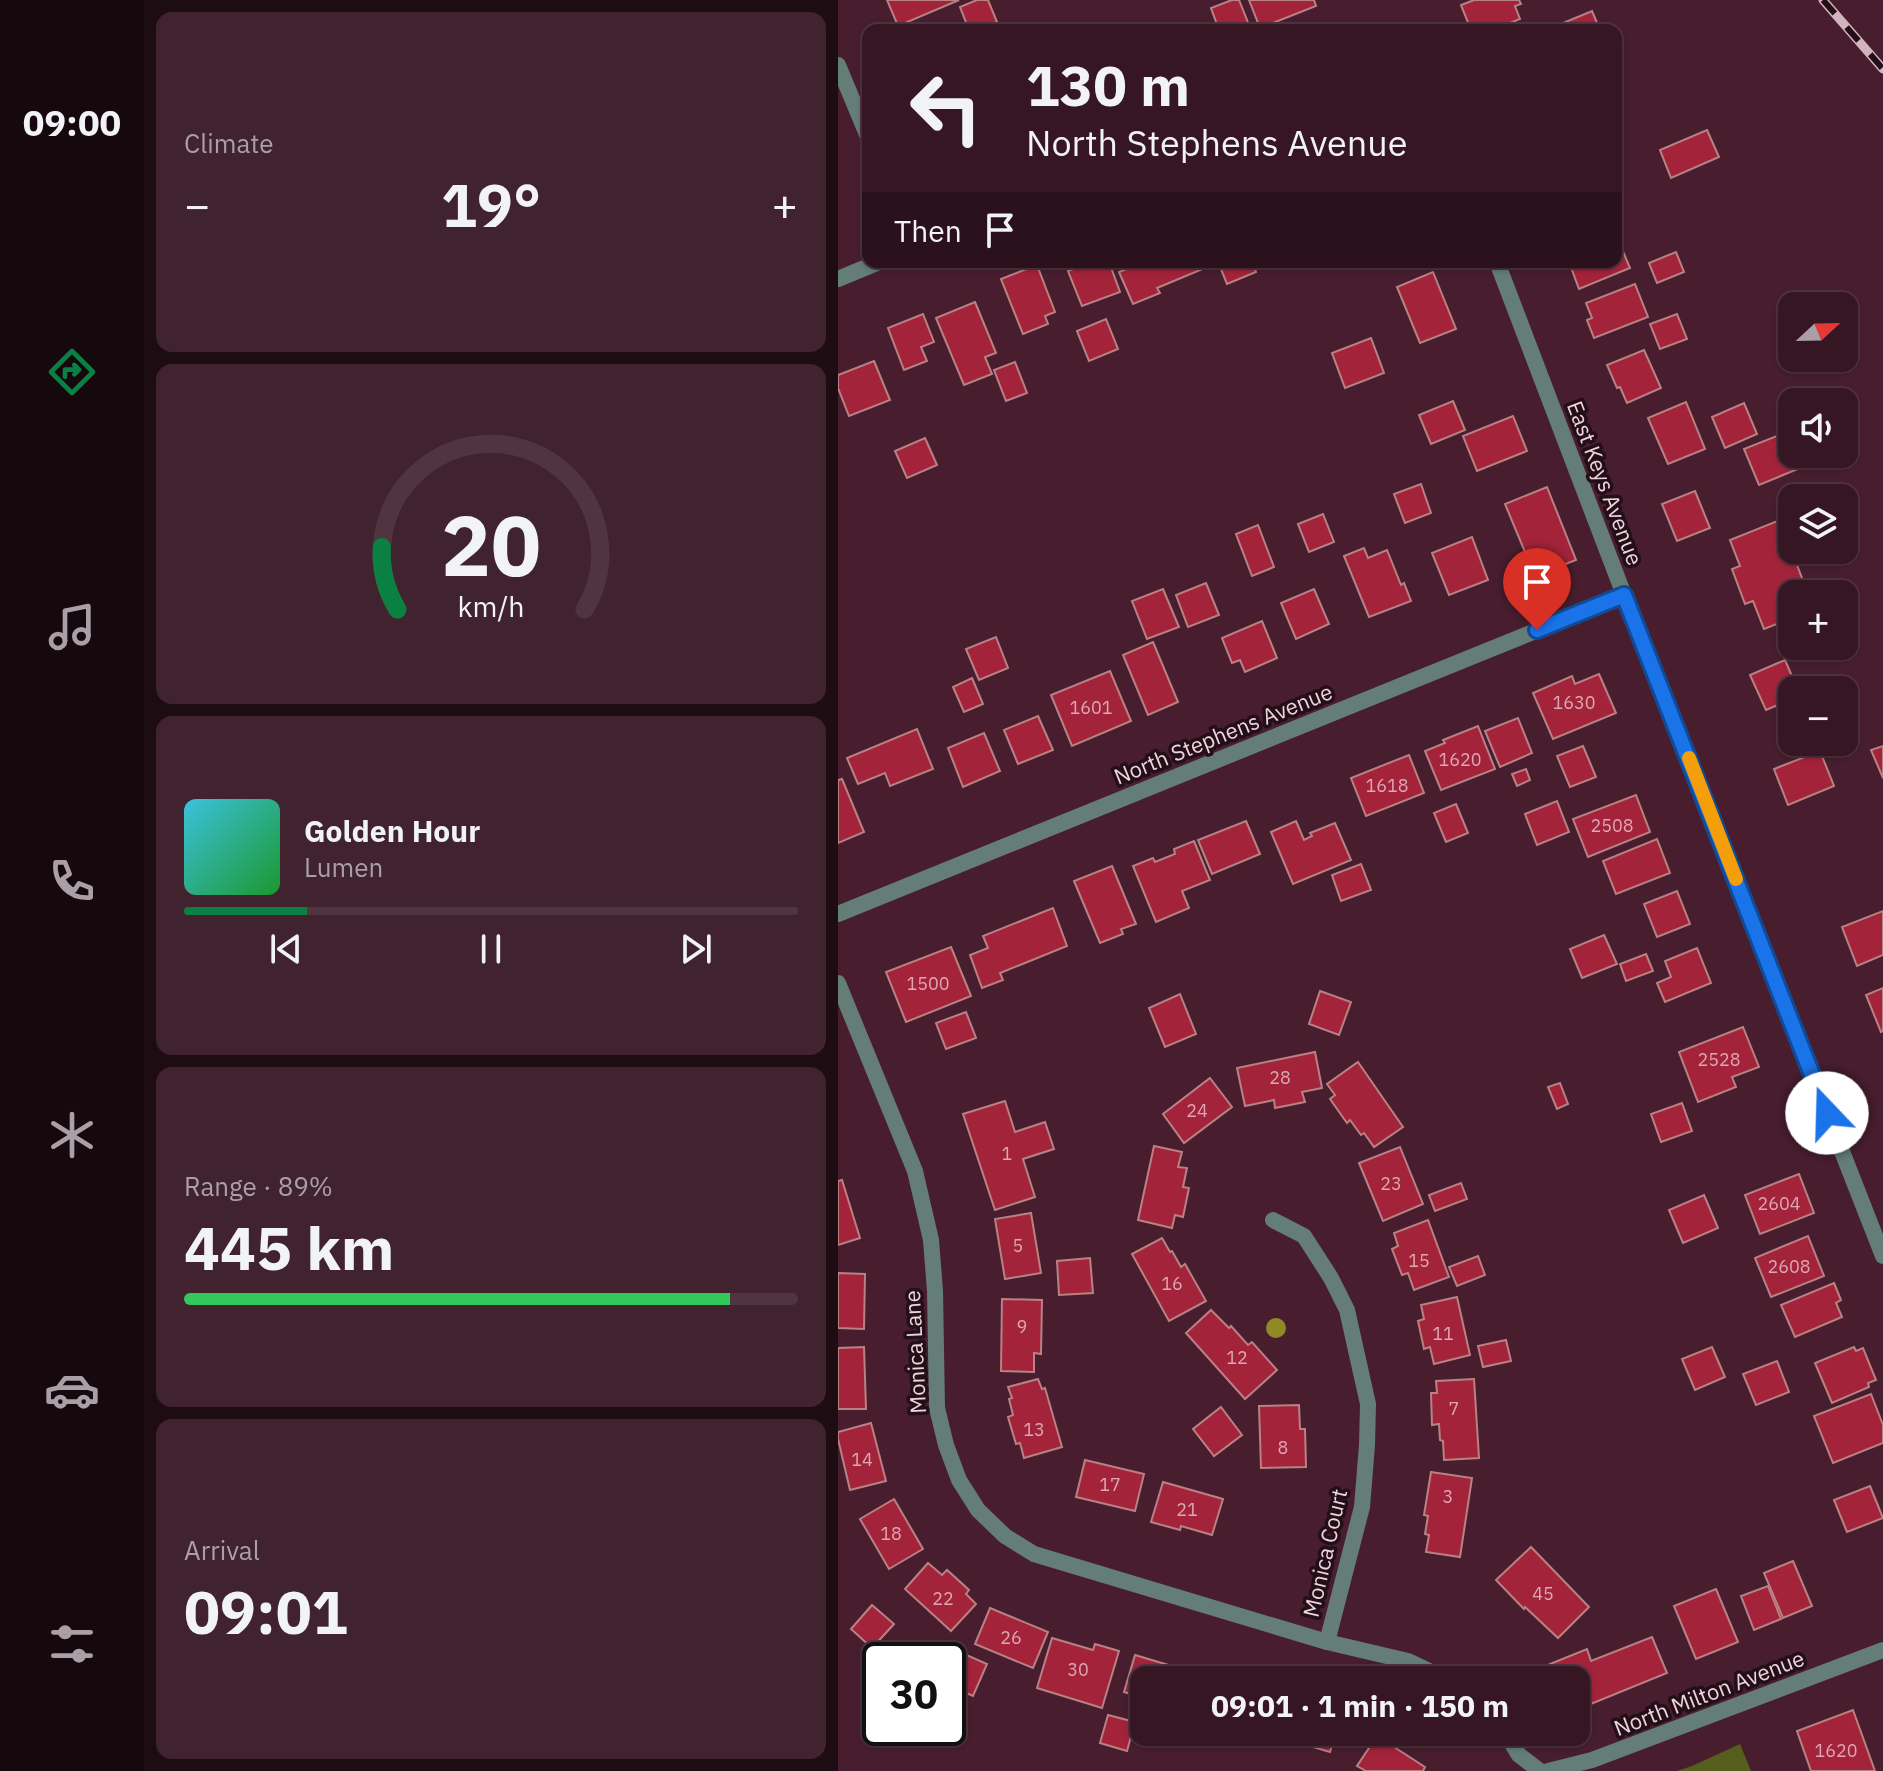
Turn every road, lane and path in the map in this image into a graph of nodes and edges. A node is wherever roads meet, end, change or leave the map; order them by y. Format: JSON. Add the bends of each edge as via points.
{"nodes":[{"id":1,"x":838,"y":65,"type":"edge"},
{"id":2,"x":862,"y":123,"type":"edge"},
{"id":3,"x":865,"y":268,"type":"edge"},
{"id":4,"x":1499,"y":268,"type":"edge"},
{"id":5,"x":838,"y":279,"type":"edge"},
{"id":6,"x":1624,"y":595,"type":"junction"},
{"id":7,"x":838,"y":914,"type":"edge"},
{"id":8,"x":838,"y":983,"type":"edge"},
{"id":9,"x":1273,"y":1220,"type":"dead end"},
{"id":10,"x":1883,"y":1256,"type":"edge"},
{"id":11,"x":1327,"y":1642,"type":"junction"},
{"id":12,"x":1883,"y":1650,"type":"edge"},
{"id":13,"x":1419,"y":1666,"type":"edge"},
{"id":14,"x":1514,"y":1746,"type":"edge"},
{"id":15,"x":1540,"y":1771,"type":"edge"},
{"id":16,"x":1548,"y":1771,"type":"edge"}],
"edges":[{"from":1,"to":2,"type":"street"},
{"from":3,"to":5,"type":"street"},
{"from":4,"to":6,"type":"street","name":"East Keys Avenue"},
{"from":6,"to":7,"type":"street","name":"North Stephens Avenue"},
{"from":6,"to":10,"type":"street","name":"East Keys Avenue"},
{"from":8,"to":11,"type":"street","name":"Monica Lane","via":[[915,1171],[931,1240],[937,1408],[959,1480],[978,1510],[1034,1554]]},
{"from":9,"to":11,"type":"street","name":"Monica Court","via":[[1304,1236],[1331,1278],[1347,1310],[1368,1404],[1362,1507]]},
{"from":11,"to":13,"type":"street","name":"Monica Lane"},
{"from":12,"to":16,"type":"street","name":"North Milton Avenue","via":[[1592,1760]]},
{"from":14,"to":15,"type":"street"}]}
